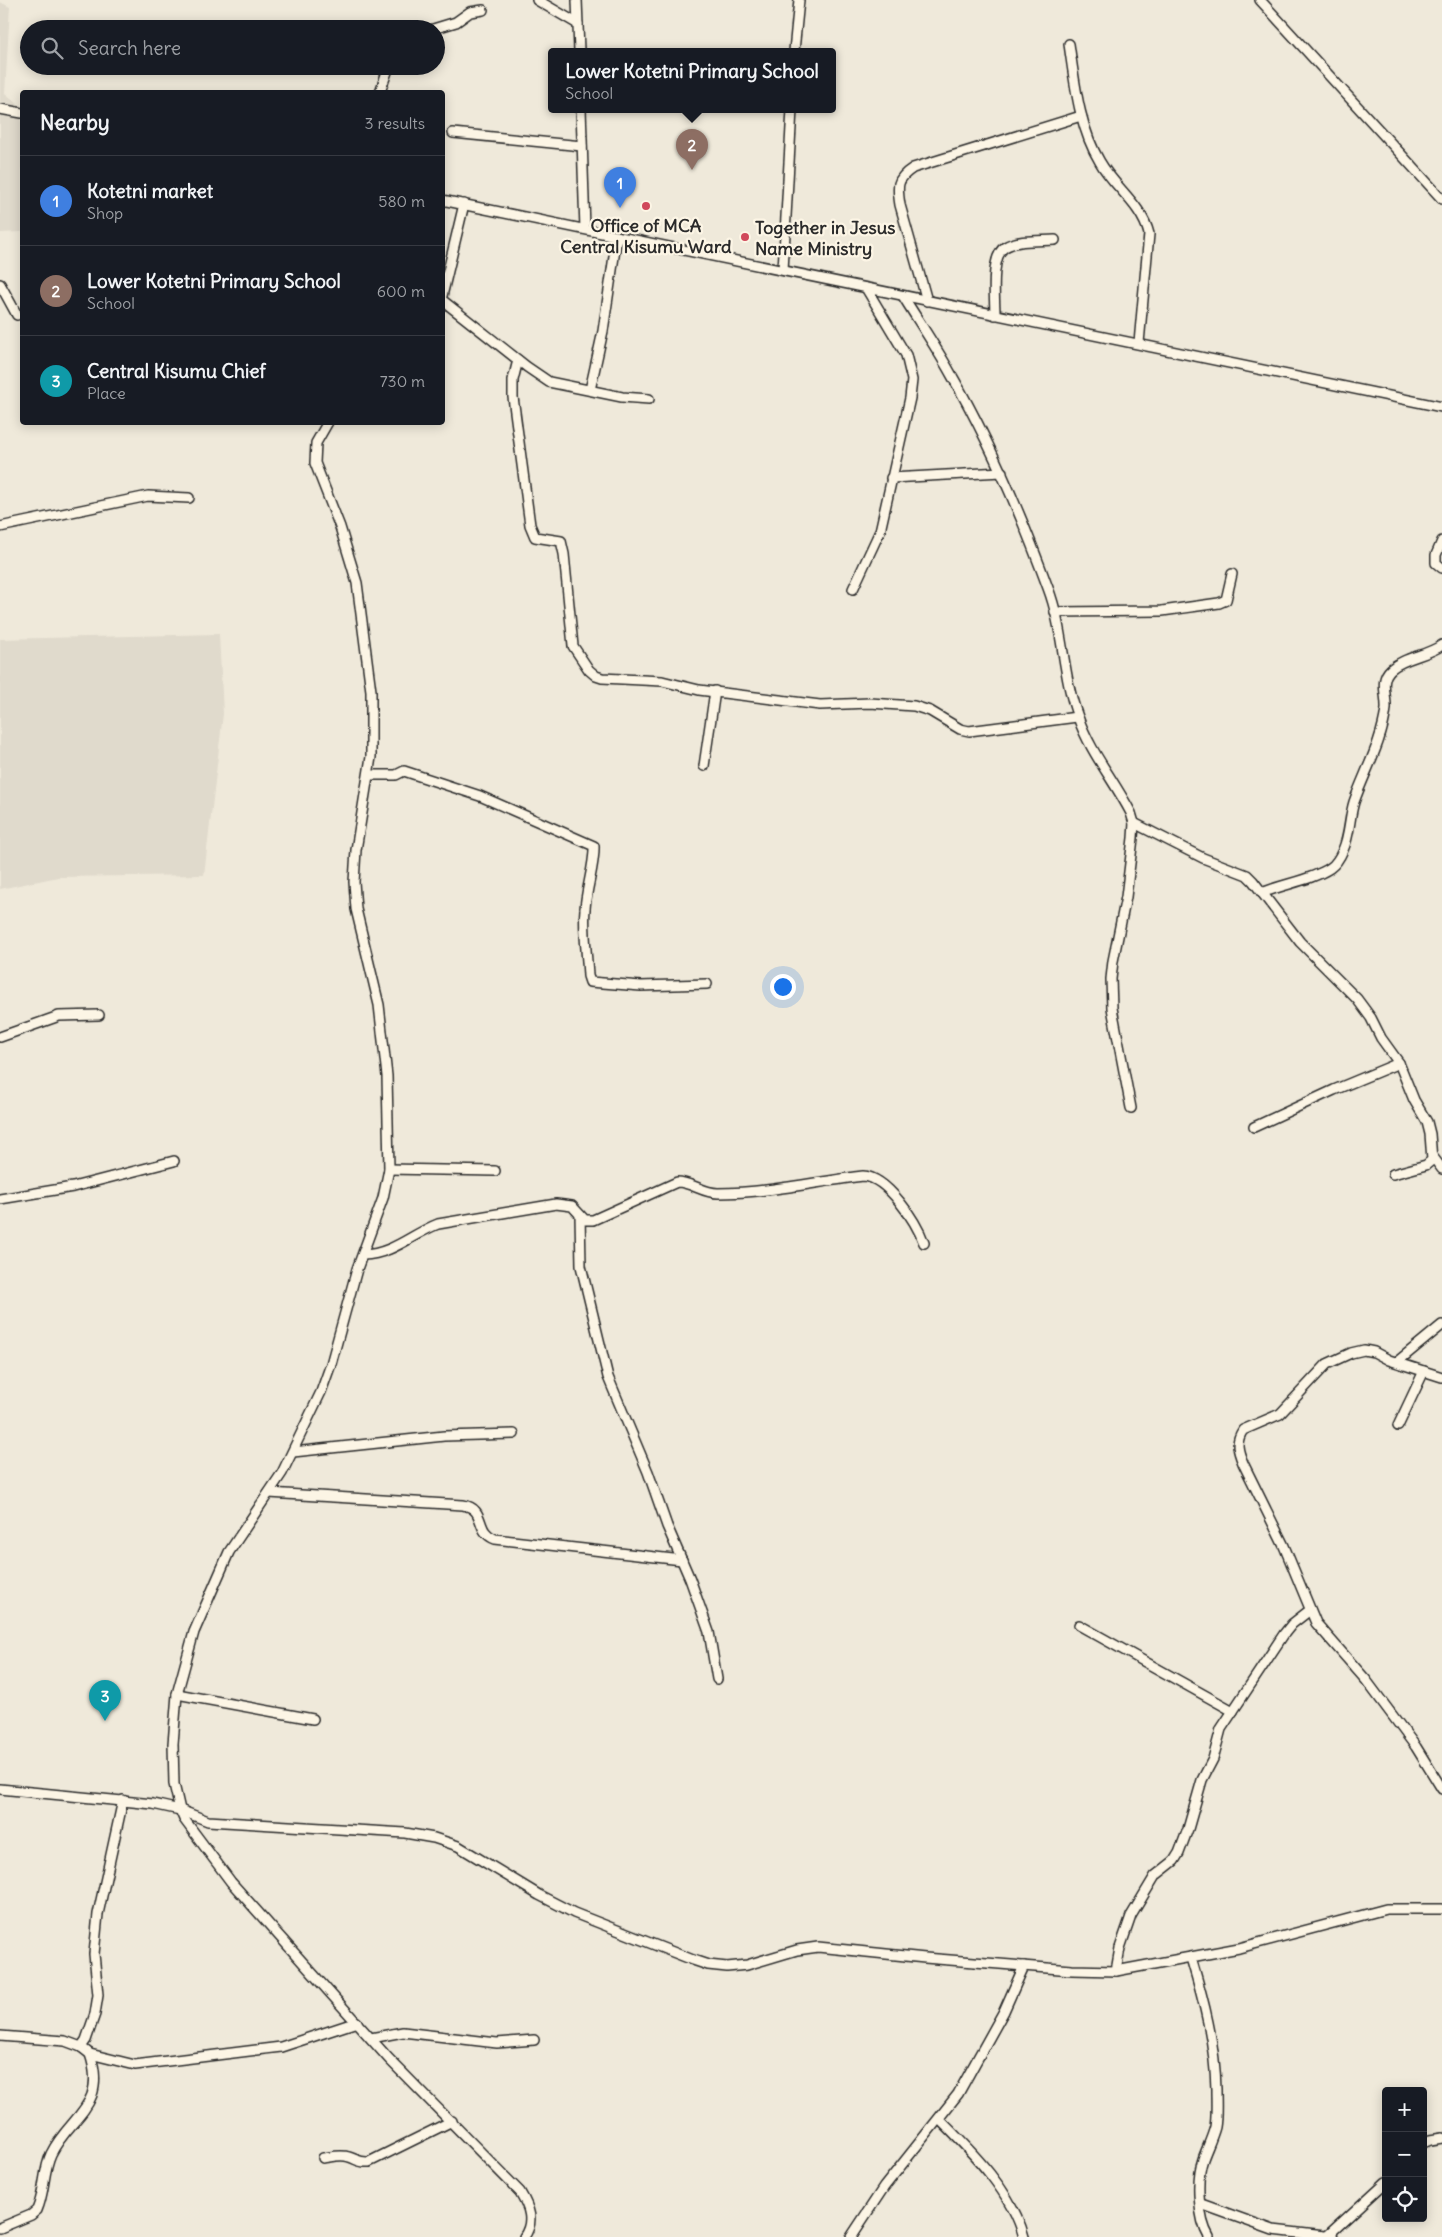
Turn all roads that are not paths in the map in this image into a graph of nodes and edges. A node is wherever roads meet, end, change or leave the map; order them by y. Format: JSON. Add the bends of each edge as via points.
{"nodes":[{"id":1,"x":537,"y":0,"type":"edge"},
{"id":2,"x":577,"y":0,"type":"edge"},
{"id":3,"x":799,"y":0,"type":"edge"},
{"id":4,"x":1260,"y":0,"type":"edge"},
{"id":5,"x":483,"y":10,"type":"dead end"},
{"id":6,"x":578,"y":24,"type":"junction"},
{"id":7,"x":445,"y":26,"type":"edge"},
{"id":8,"x":1068,"y":44,"type":"dead end"},
{"id":9,"x":579,"y":48,"type":"edge"},
{"id":10,"x":794,"y":48,"type":"edge"},
{"id":11,"x":386,"y":75,"type":"edge"},
{"id":12,"x":381,"y":90,"type":"edge"},
{"id":13,"x":0,"y":108,"type":"edge"},
{"id":14,"x":20,"y":113,"type":"edge"},
{"id":15,"x":581,"y":113,"type":"edge"},
{"id":16,"x":792,"y":113,"type":"edge"},
{"id":17,"x":1081,"y":116,"type":"junction"},
{"id":18,"x":453,"y":133,"type":"dead end"},
{"id":19,"x":582,"y":146,"type":"junction"},
{"id":20,"x":1442,"y":199,"type":"edge"},
{"id":21,"x":445,"y":201,"type":"edge"},
{"id":22,"x":464,"y":204,"type":"junction"},
{"id":23,"x":585,"y":229,"type":"junction"},
{"id":24,"x":617,"y":236,"type":"junction"},
{"id":25,"x":1055,"y":240,"type":"dead end"},
{"id":26,"x":783,"y":270,"type":"junction"},
{"id":27,"x":445,"y":283,"type":"edge"},
{"id":28,"x":0,"y":284,"type":"edge"},
{"id":29,"x":866,"y":288,"type":"junction"},
{"id":30,"x":903,"y":296,"type":"junction"},
{"id":31,"x":927,"y":301,"type":"junction"},
{"id":32,"x":445,"y":302,"type":"edge"},
{"id":33,"x":17,"y":314,"type":"dead end"},
{"id":34,"x":995,"y":315,"type":"junction"},
{"id":35,"x":1139,"y":343,"type":"junction"},
{"id":36,"x":518,"y":360,"type":"junction"},
{"id":37,"x":590,"y":390,"type":"junction"},
{"id":38,"x":649,"y":399,"type":"dead end"},
{"id":39,"x":1441,"y":407,"type":"edge"},
{"id":40,"x":326,"y":425,"type":"edge"},
{"id":41,"x":1002,"y":472,"type":"junction"},
{"id":42,"x":891,"y":478,"type":"junction"},
{"id":43,"x":188,"y":498,"type":"dead end"},
{"id":44,"x":0,"y":526,"type":"edge"},
{"id":45,"x":1442,"y":540,"type":"edge"},
{"id":46,"x":1442,"y":568,"type":"edge"},
{"id":47,"x":1232,"y":574,"type":"dead end"},
{"id":48,"x":853,"y":589,"type":"dead end"},
{"id":49,"x":1055,"y":612,"type":"junction"},
{"id":50,"x":1442,"y":645,"type":"edge"},
{"id":51,"x":715,"y":691,"type":"junction"},
{"id":52,"x":1077,"y":717,"type":"junction"},
{"id":53,"x":704,"y":766,"type":"dead end"},
{"id":54,"x":369,"y":775,"type":"junction"},
{"id":55,"x":1134,"y":822,"type":"junction"},
{"id":56,"x":1262,"y":893,"type":"junction"},
{"id":57,"x":707,"y":984,"type":"dead end"},
{"id":58,"x":99,"y":1014,"type":"dead end"},
{"id":59,"x":0,"y":1037,"type":"edge"},
{"id":60,"x":1399,"y":1063,"type":"junction"},
{"id":61,"x":1131,"y":1108,"type":"dead end"},
{"id":62,"x":1254,"y":1127,"type":"dead end"},
{"id":63,"x":1433,"y":1158,"type":"junction"},
{"id":64,"x":174,"y":1161,"type":"dead end"},
{"id":65,"x":389,"y":1169,"type":"junction"},
{"id":66,"x":1442,"y":1169,"type":"edge"},
{"id":67,"x":495,"y":1171,"type":"dead end"},
{"id":68,"x":1393,"y":1174,"type":"dead end"},
{"id":69,"x":0,"y":1200,"type":"edge"},
{"id":70,"x":580,"y":1215,"type":"junction"},
{"id":71,"x":924,"y":1243,"type":"dead end"},
{"id":72,"x":364,"y":1255,"type":"junction"},
{"id":73,"x":1442,"y":1325,"type":"edge"},
{"id":74,"x":1397,"y":1362,"type":"junction"},
{"id":75,"x":1424,"y":1371,"type":"junction"},
{"id":76,"x":1442,"y":1377,"type":"edge"},
{"id":77,"x":1398,"y":1426,"type":"dead end"},
{"id":78,"x":514,"y":1434,"type":"dead end"},
{"id":79,"x":293,"y":1452,"type":"junction"},
{"id":80,"x":269,"y":1493,"type":"junction"},
{"id":81,"x":682,"y":1560,"type":"junction"},
{"id":82,"x":1310,"y":1610,"type":"junction"},
{"id":83,"x":1079,"y":1625,"type":"dead end"},
{"id":84,"x":717,"y":1679,"type":"dead end"},
{"id":85,"x":177,"y":1694,"type":"junction"},
{"id":86,"x":1233,"y":1711,"type":"junction"},
{"id":87,"x":313,"y":1719,"type":"dead end"},
{"id":88,"x":1442,"y":1788,"type":"edge"},
{"id":89,"x":0,"y":1789,"type":"edge"},
{"id":90,"x":123,"y":1800,"type":"junction"},
{"id":91,"x":180,"y":1810,"type":"junction"},
{"id":92,"x":1442,"y":1909,"type":"edge"},
{"id":93,"x":1191,"y":1958,"type":"junction"},
{"id":94,"x":1024,"y":1966,"type":"junction"},
{"id":95,"x":1116,"y":1970,"type":"junction"},
{"id":96,"x":356,"y":2022,"type":"junction"},
{"id":97,"x":0,"y":2036,"type":"edge"},
{"id":98,"x":370,"y":2038,"type":"junction"},
{"id":99,"x":534,"y":2040,"type":"dead end"},
{"id":100,"x":81,"y":2047,"type":"junction"},
{"id":101,"x":90,"y":2054,"type":"junction"},
{"id":102,"x":939,"y":2119,"type":"junction"},
{"id":103,"x":452,"y":2121,"type":"junction"},
{"id":104,"x":1442,"y":2138,"type":"edge"},
{"id":105,"x":1427,"y":2142,"type":"edge"},
{"id":106,"x":323,"y":2158,"type":"dead end"},
{"id":107,"x":1382,"y":2186,"type":"edge"},
{"id":108,"x":1200,"y":2204,"type":"junction"},
{"id":109,"x":0,"y":2228,"type":"edge"},
{"id":110,"x":524,"y":2237,"type":"edge"},
{"id":111,"x":851,"y":2237,"type":"edge"},
{"id":112,"x":1024,"y":2237,"type":"edge"},
{"id":113,"x":1210,"y":2237,"type":"edge"},
{"id":114,"x":1329,"y":2237,"type":"edge"}],
"edges":[{"from":1,"to":6,"type":"street"},
{"from":2,"to":6,"type":"street"},
{"from":3,"to":10,"type":"street"},
{"from":4,"to":20,"type":"street"},
{"from":5,"to":7,"type":"street","via":[[470,12]]},
{"from":6,"to":9,"type":"street"},
{"from":8,"to":17,"type":"street"},
{"from":11,"to":12,"type":"street"},
{"from":13,"to":14,"type":"street"},
{"from":15,"to":19,"type":"street"},
{"from":16,"to":26,"type":"street"},
{"from":17,"to":31,"type":"street","via":[[902,174],[898,190],[900,205]]},
{"from":17,"to":35,"type":"street","via":[[1099,161],[1142,218],[1150,234]]},
{"from":18,"to":19,"type":"street"},
{"from":19,"to":23,"type":"street"},
{"from":21,"to":22,"type":"street"},
{"from":22,"to":23,"type":"street"},
{"from":22,"to":27,"type":"street"},
{"from":23,"to":24,"type":"street"},
{"from":24,"to":26,"type":"street"},
{"from":24,"to":37,"type":"street","via":[[603,332]]},
{"from":25,"to":34,"type":"street","via":[[1006,246],[1000,251],[995,269]]},
{"from":26,"to":29,"type":"street"},
{"from":28,"to":33,"type":"street"},
{"from":29,"to":30,"type":"street"},
{"from":29,"to":42,"type":"street","via":[[906,355],[912,380]]},
{"from":30,"to":31,"type":"street"},
{"from":30,"to":41,"type":"street","via":[[951,374]]},
{"from":31,"to":34,"type":"street"},
{"from":32,"to":36,"type":"street"},
{"from":34,"to":35,"type":"street"},
{"from":35,"to":39,"type":"street"},
{"from":36,"to":37,"type":"street","via":[[549,382]]},
{"from":36,"to":51,"type":"street","via":[[512,380],[513,397],[530,525],[536,537],[554,538],[563,546],[573,646],[589,670],[602,678],[662,681]]},
{"from":37,"to":38,"type":"street"},
{"from":40,"to":54,"type":"street","via":[[316,443],[315,463],[357,583],[371,691]]},
{"from":41,"to":42,"type":"street"},
{"from":41,"to":49,"type":"street"},
{"from":42,"to":48,"type":"street","via":[[880,531]]},
{"from":43,"to":44,"type":"street","via":[[148,496]]},
{"from":45,"to":46,"type":"street","via":[[1436,555],[1436,562]]},
{"from":47,"to":49,"type":"street","via":[[1226,600],[1219,603],[1162,611]]},
{"from":49,"to":52,"type":"street"},
{"from":50,"to":56,"type":"street","via":[[1400,664],[1387,674],[1381,733],[1354,802],[1339,859],[1331,868],[1318,874]]},
{"from":51,"to":52,"type":"street","via":[[820,705],[870,703],[914,706],[969,731]]},
{"from":51,"to":53,"type":"street"},
{"from":52,"to":55,"type":"street","via":[[1090,748],[1126,802]]},
{"from":54,"to":57,"type":"street","via":[[396,775],[404,771],[480,796],[594,846],[584,911],[590,982],[641,986]]},
{"from":54,"to":65,"type":"street","via":[[354,882],[356,909],[379,1006],[387,1076]]},
{"from":55,"to":56,"type":"street","via":[[1202,858],[1247,875]]},
{"from":55,"to":61,"type":"street","via":[[1126,897],[1111,979],[1112,1008]]},
{"from":56,"to":60,"type":"street","via":[[1300,942],[1357,999]]},
{"from":58,"to":59,"type":"street","via":[[59,1016]]},
{"from":60,"to":62,"type":"street"},
{"from":60,"to":63,"type":"street","via":[[1427,1122]]},
{"from":63,"to":66,"type":"street"},
{"from":63,"to":68,"type":"street","via":[[1426,1165]]},
{"from":64,"to":69,"type":"street","via":[[73,1187]]},
{"from":65,"to":67,"type":"street"},
{"from":65,"to":72,"type":"street"},
{"from":70,"to":71,"type":"street","via":[[585,1220],[593,1220],[677,1182],[709,1193],[719,1193],[871,1176],[884,1184],[915,1224]]},
{"from":70,"to":72,"type":"street","via":[[572,1206],[556,1204],[438,1224],[385,1252]]},
{"from":70,"to":81,"type":"street","via":[[581,1266],[608,1377]]},
{"from":72,"to":79,"type":"street","via":[[321,1392]]},
{"from":73,"to":74,"type":"street"},
{"from":74,"to":75,"type":"street"},
{"from":74,"to":82,"type":"street","via":[[1364,1350],[1338,1358],[1327,1364],[1280,1414],[1243,1430],[1239,1436],[1238,1453],[1284,1546]]},
{"from":75,"to":76,"type":"street"},
{"from":75,"to":77,"type":"street"},
{"from":78,"to":79,"type":"street","via":[[444,1436]]},
{"from":79,"to":80,"type":"street"},
{"from":80,"to":81,"type":"street","via":[[463,1504],[478,1512],[483,1531],[494,1539]]},
{"from":80,"to":85,"type":"street","via":[[234,1544],[212,1589],[194,1632]]},
{"from":81,"to":84,"type":"street","via":[[709,1632]]},
{"from":82,"to":86,"type":"street","via":[[1284,1634]]},
{"from":82,"to":88,"type":"street","via":[[1321,1630],[1366,1680],[1416,1747]]},
{"from":83,"to":86,"type":"street"},
{"from":85,"to":87,"type":"street"},
{"from":85,"to":91,"type":"street","via":[[173,1744]]},
{"from":86,"to":95,"type":"street","via":[[1217,1736],[1213,1759],[1202,1780],[1179,1853],[1155,1876],[1131,1916]]},
{"from":89,"to":90,"type":"street"},
{"from":90,"to":91,"type":"street"},
{"from":90,"to":100,"type":"street","via":[[98,1914],[94,1954],[98,1987],[95,2014]]},
{"from":91,"to":94,"type":"street","via":[[208,1821],[404,1833],[434,1838],[458,1846],[574,1913],[708,1965],[747,1965],[818,1947]]},
{"from":91,"to":96,"type":"street","via":[[201,1844],[231,1882]]},
{"from":92,"to":93,"type":"street","via":[[1386,1909]]},
{"from":93,"to":95,"type":"street"},
{"from":93,"to":108,"type":"street","via":[[1208,2015],[1216,2087],[1215,2125],[1202,2160]]},
{"from":94,"to":95,"type":"street"},
{"from":94,"to":102,"type":"street","via":[[987,2045]]},
{"from":96,"to":98,"type":"street"},
{"from":96,"to":101,"type":"street","via":[[281,2048],[135,2064]]},
{"from":97,"to":100,"type":"street","via":[[65,2042]]},
{"from":98,"to":99,"type":"street","via":[[403,2032],[497,2043]]},
{"from":98,"to":103,"type":"street"},
{"from":100,"to":101,"type":"street"},
{"from":101,"to":109,"type":"street","via":[[93,2074],[91,2099],[52,2153],[37,2210]]},
{"from":102,"to":111,"type":"street","via":[[884,2187]]},
{"from":102,"to":112,"type":"street","via":[[974,2153],[991,2175],[1010,2204]]},
{"from":103,"to":106,"type":"street","via":[[368,2162],[342,2156]]},
{"from":103,"to":110,"type":"street","via":[[520,2192],[530,2214]]},
{"from":104,"to":105,"type":"street"},
{"from":107,"to":114,"type":"street"},
{"from":108,"to":113,"type":"street","via":[[1204,2226]]},
{"from":108,"to":114,"type":"street","via":[[1273,2230]]}]}
